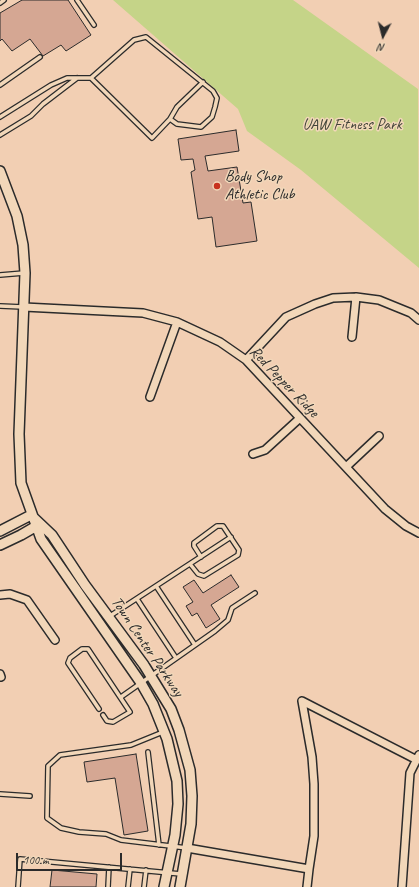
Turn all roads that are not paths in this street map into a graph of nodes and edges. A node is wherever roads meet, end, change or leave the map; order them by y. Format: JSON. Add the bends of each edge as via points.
{"nodes":[{"id":1,"x":4,"y":0,"type":"edge"},
{"id":2,"x":77,"y":0,"type":"edge"},
{"id":3,"x":0,"y":3,"type":"edge"},
{"id":4,"x":94,"y":25,"type":"dead end"},
{"id":5,"x":40,"y":57,"type":"dead end"},
{"id":6,"x":77,"y":78,"type":"junction"},
{"id":7,"x":91,"y":78,"type":"junction"},
{"id":8,"x":203,"y":82,"type":"junction"},
{"id":9,"x":0,"y":84,"type":"edge"},
{"id":10,"x":0,"y":117,"type":"edge"},
{"id":11,"x":170,"y":119,"type":"junction"},
{"id":12,"x":0,"y":135,"type":"edge"},
{"id":13,"x":0,"y":171,"type":"edge"},
{"id":14,"x":25,"y":273,"type":"junction"},
{"id":15,"x":0,"y":275,"type":"edge"},
{"id":16,"x":356,"y":297,"type":"junction"},
{"id":17,"x":0,"y":306,"type":"edge"},
{"id":18,"x":24,"y":307,"type":"junction"},
{"id":19,"x":419,"y":320,"type":"edge"},
{"id":20,"x":177,"y":322,"type":"junction"},
{"id":21,"x":352,"y":337,"type":"dead end"},
{"id":22,"x":246,"y":360,"type":"junction"},
{"id":23,"x":150,"y":397,"type":"dead end"},
{"id":24,"x":300,"y":418,"type":"junction"},
{"id":25,"x":379,"y":436,"type":"dead end"},
{"id":26,"x":253,"y":454,"type":"dead end"},
{"id":27,"x":346,"y":467,"type":"junction"},
{"id":28,"x":31,"y":515,"type":"junction"},
{"id":29,"x":38,"y":525,"type":"junction"},
{"id":30,"x":0,"y":531,"type":"edge"},
{"id":31,"x":419,"y":533,"type":"edge"},
{"id":32,"x":231,"y":537,"type":"junction"},
{"id":33,"x":0,"y":545,"type":"edge"},
{"id":34,"x":201,"y":557,"type":"junction"},
{"id":35,"x":190,"y":564,"type":"junction"},
{"id":36,"x":156,"y":586,"type":"junction"},
{"id":37,"x":255,"y":593,"type":"dead end"},
{"id":38,"x":0,"y":595,"type":"edge"},
{"id":39,"x":137,"y":599,"type":"junction"},
{"id":40,"x":109,"y":617,"type":"junction"},
{"id":41,"x":55,"y":640,"type":"dead end"},
{"id":42,"x":195,"y":645,"type":"junction"},
{"id":43,"x":176,"y":658,"type":"junction"},
{"id":44,"x":152,"y":676,"type":"junction"},
{"id":45,"x":141,"y":683,"type":"junction"},
{"id":46,"x":121,"y":697,"type":"junction"},
{"id":47,"x":99,"y":709,"type":"dead end"},
{"id":48,"x":103,"y":715,"type":"dead end"},
{"id":49,"x":164,"y":732,"type":"junction"},
{"id":50,"x":148,"y":752,"type":"dead end"},
{"id":51,"x":418,"y":757,"type":"edge"},
{"id":52,"x":0,"y":794,"type":"edge"},
{"id":53,"x":30,"y":796,"type":"dead end"},
{"id":54,"x":159,"y":845,"type":"junction"},
{"id":55,"x":172,"y":846,"type":"junction"},
{"id":56,"x":187,"y":848,"type":"junction"},
{"id":57,"x":109,"y":867,"type":"junction"},
{"id":58,"x":309,"y":868,"type":"junction"},
{"id":59,"x":130,"y":869,"type":"junction"},
{"id":60,"x":146,"y":870,"type":"junction"},
{"id":61,"x":166,"y":872,"type":"junction"},
{"id":62,"x":182,"y":874,"type":"junction"},
{"id":63,"x":18,"y":887,"type":"edge"},
{"id":64,"x":108,"y":887,"type":"edge"},
{"id":65,"x":128,"y":887,"type":"edge"},
{"id":66,"x":144,"y":887,"type":"edge"},
{"id":67,"x":164,"y":887,"type":"edge"},
{"id":68,"x":180,"y":887,"type":"edge"},
{"id":69,"x":307,"y":887,"type":"edge"},
{"id":70,"x":402,"y":887,"type":"edge"}],
"edges":[{"from":1,"to":3,"type":"lane"},
{"from":2,"to":4,"type":"lane"},
{"from":5,"to":9,"type":"lane"},
{"from":6,"to":7,"type":"lane"},
{"from":6,"to":10,"type":"lane","via":[[67,78],[51,85]]},
{"from":6,"to":12,"type":"lane","via":[[31,116]]},
{"from":7,"to":8,"type":"lane","via":[[134,40],[146,36]]},
{"from":7,"to":11,"type":"lane","via":[[152,138]]},
{"from":8,"to":11,"type":"lane","via":[[178,107]]},
{"from":8,"to":11,"type":"lane","via":[[213,90],[217,98],[208,122],[201,127],[190,127],[177,124]]},
{"from":13,"to":14,"type":"street","name":"Town Center Parkway","via":[[17,216]]},
{"from":14,"to":15,"type":"lane"},
{"from":14,"to":18,"type":"street","name":"Town Center Parkway"},
{"from":16,"to":19,"type":"street","via":[[378,300],[411,313]]},
{"from":16,"to":21,"type":"street"},
{"from":16,"to":22,"type":"street","via":[[333,298],[286,317]]},
{"from":17,"to":18,"type":"lane"},
{"from":18,"to":20,"type":"street","name":"Red Pepper Ridge","via":[[124,310]]},
{"from":18,"to":28,"type":"street","name":"Town Center Parkway","via":[[21,483]]},
{"from":20,"to":22,"type":"street","name":"Red Pepper Ridge","via":[[220,342]]},
{"from":20,"to":23,"type":"street"},
{"from":22,"to":24,"type":"street","name":"Red Pepper Ridge"},
{"from":24,"to":26,"type":"street","via":[[265,450]]},
{"from":24,"to":27,"type":"street","name":"Red Pepper Ridge"},
{"from":25,"to":27,"type":"street"},
{"from":27,"to":31,"type":"street","name":"Red Pepper Ridge","via":[[385,509]]},
{"from":28,"to":29,"type":"street","name":"Town Center Parkway"},
{"from":28,"to":30,"type":"street"},
{"from":29,"to":33,"type":"street"},
{"from":29,"to":40,"type":"street","name":"Town Center Parkway","via":[[52,535]]},
{"from":29,"to":45,"type":"street","name":"Town Center Parkway","via":[[41,539]]},
{"from":32,"to":34,"type":"lane"},
{"from":32,"to":34,"type":"lane","via":[[222,526],[217,526],[194,543]]},
{"from":32,"to":35,"type":"lane","via":[[239,550],[238,556],[204,576],[198,574]]},
{"from":34,"to":35,"type":"lane"},
{"from":35,"to":36,"type":"lane"},
{"from":36,"to":39,"type":"lane"},
{"from":36,"to":42,"type":"lane"},
{"from":37,"to":42,"type":"lane","via":[[232,608],[228,620]]},
{"from":38,"to":41,"type":"street","via":[[10,594],[27,600]]},
{"from":39,"to":40,"type":"lane"},
{"from":39,"to":43,"type":"lane"},
{"from":40,"to":44,"type":"street","name":"Town Center Parkway"},
{"from":42,"to":43,"type":"lane"},
{"from":43,"to":44,"type":"lane"},
{"from":44,"to":45,"type":"lane"},
{"from":44,"to":56,"type":"street","name":"Town Center Parkway","via":[[171,709],[182,737],[190,770],[192,796]]},
{"from":45,"to":46,"type":"lane"},
{"from":45,"to":49,"type":"street","name":"Town Center Parkway"},
{"from":46,"to":47,"type":"lane","via":[[88,649],[82,649],[70,658],[68,663]]},
{"from":46,"to":48,"type":"lane","via":[[130,712],[113,722],[107,721]]},
{"from":49,"to":54,"type":"lane","via":[[131,745],[60,755],[48,766],[47,818],[61,828]]},
{"from":49,"to":55,"type":"street","name":"Town Center Parkway","via":[[177,781],[177,821]]},
{"from":50,"to":54,"type":"lane"},
{"from":51,"to":58,"type":"street","via":[[302,701],[314,784],[314,836]]},
{"from":51,"to":70,"type":"street","via":[[410,773]]},
{"from":52,"to":53,"type":"lane"},
{"from":54,"to":55,"type":"lane"},
{"from":55,"to":56,"type":"lane"},
{"from":55,"to":61,"type":"street","name":"Town Center Parkway"},
{"from":56,"to":58,"type":"street"},
{"from":56,"to":62,"type":"street","name":"Town Center Parkway"},
{"from":57,"to":59,"type":"lane"},
{"from":57,"to":63,"type":"lane","via":[[20,859]]},
{"from":57,"to":64,"type":"lane"},
{"from":58,"to":69,"type":"street"},
{"from":59,"to":60,"type":"lane"},
{"from":59,"to":65,"type":"lane"},
{"from":60,"to":61,"type":"lane"},
{"from":60,"to":66,"type":"lane"},
{"from":61,"to":62,"type":"lane"},
{"from":61,"to":67,"type":"street","name":"Town Center Parkway"},
{"from":62,"to":68,"type":"street","name":"Town Center Parkway"}]}
